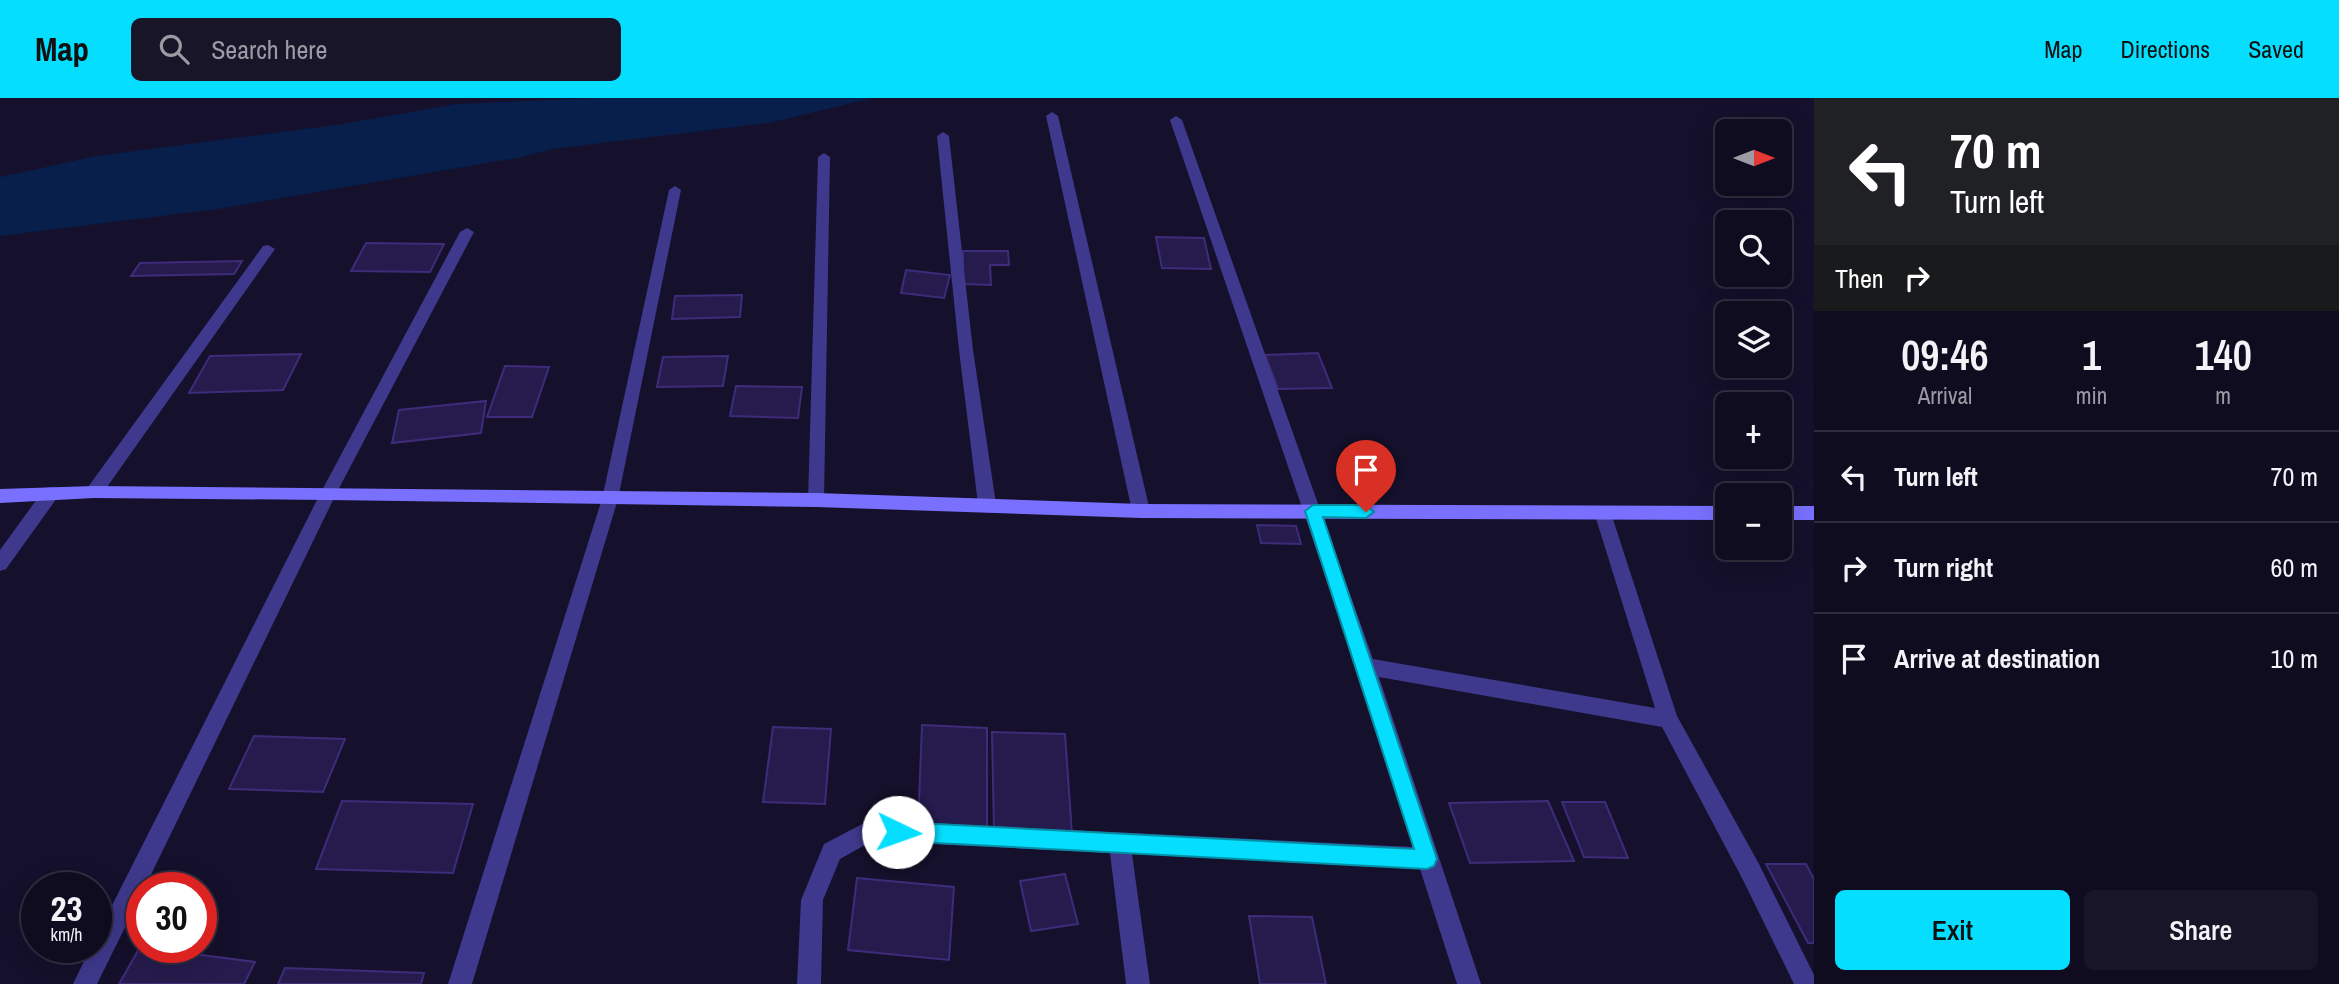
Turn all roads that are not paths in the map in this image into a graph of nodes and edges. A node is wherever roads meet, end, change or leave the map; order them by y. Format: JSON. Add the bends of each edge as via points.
{"nodes":[{"id":1,"x":1052,"y":116,"type":"dead end"},
{"id":2,"x":1176,"y":120,"type":"dead end"},
{"id":3,"x":943,"y":136,"type":"dead end"},
{"id":4,"x":824,"y":157,"type":"dead end"},
{"id":5,"x":675,"y":190,"type":"dead end"},
{"id":6,"x":467,"y":232,"type":"dead end"},
{"id":7,"x":268,"y":248,"type":"dead end"},
{"id":8,"x":94,"y":492,"type":"junction"},
{"id":9,"x":51,"y":493,"type":"junction"},
{"id":10,"x":328,"y":494,"type":"junction"},
{"id":11,"x":0,"y":496,"type":"edge"},
{"id":12,"x":610,"y":499,"type":"junction"},
{"id":13,"x":816,"y":500,"type":"junction"},
{"id":14,"x":987,"y":505,"type":"junction"},
{"id":15,"x":1141,"y":511,"type":"junction"},
{"id":16,"x":1313,"y":511,"type":"junction"},
{"id":17,"x":1603,"y":512,"type":"junction"},
{"id":18,"x":1715,"y":513,"type":"edge"},
{"id":19,"x":1792,"y":513,"type":"edge"},
{"id":20,"x":1814,"y":513,"type":"edge"},
{"id":21,"x":0,"y":564,"type":"edge"},
{"id":22,"x":1366,"y":666,"type":"junction"},
{"id":23,"x":1668,"y":719,"type":"junction"},
{"id":24,"x":1120,"y":843,"type":"junction"},
{"id":25,"x":1427,"y":859,"type":"junction"},
{"id":26,"x":85,"y":984,"type":"edge"},
{"id":27,"x":460,"y":984,"type":"edge"},
{"id":28,"x":809,"y":984,"type":"edge"},
{"id":29,"x":1138,"y":984,"type":"edge"},
{"id":30,"x":1469,"y":984,"type":"edge"},
{"id":31,"x":1807,"y":984,"type":"edge"}],
"edges":[{"from":1,"to":15,"type":"street"},
{"from":2,"to":16,"type":"street"},
{"from":3,"to":14,"type":"street"},
{"from":4,"to":13,"type":"street"},
{"from":5,"to":12,"type":"street"},
{"from":6,"to":10,"type":"street"},
{"from":7,"to":8,"type":"street"},
{"from":8,"to":9,"type":"main road"},
{"from":8,"to":10,"type":"main road"},
{"from":9,"to":11,"type":"main road"},
{"from":9,"to":21,"type":"street"},
{"from":10,"to":12,"type":"main road"},
{"from":10,"to":26,"type":"street"},
{"from":12,"to":13,"type":"main road"},
{"from":12,"to":27,"type":"street"},
{"from":13,"to":14,"type":"main road"},
{"from":14,"to":15,"type":"main road"},
{"from":15,"to":16,"type":"main road"},
{"from":16,"to":17,"type":"main road"},
{"from":16,"to":22,"type":"street"},
{"from":17,"to":18,"type":"main road"},
{"from":17,"to":23,"type":"street"},
{"from":19,"to":20,"type":"main road"},
{"from":22,"to":23,"type":"street"},
{"from":22,"to":25,"type":"street"},
{"from":23,"to":31,"type":"street"},
{"from":24,"to":25,"type":"street"},
{"from":24,"to":28,"type":"street","via":[[870,830],[832,852],[812,900]]},
{"from":24,"to":29,"type":"street"},
{"from":25,"to":30,"type":"street"}]}
